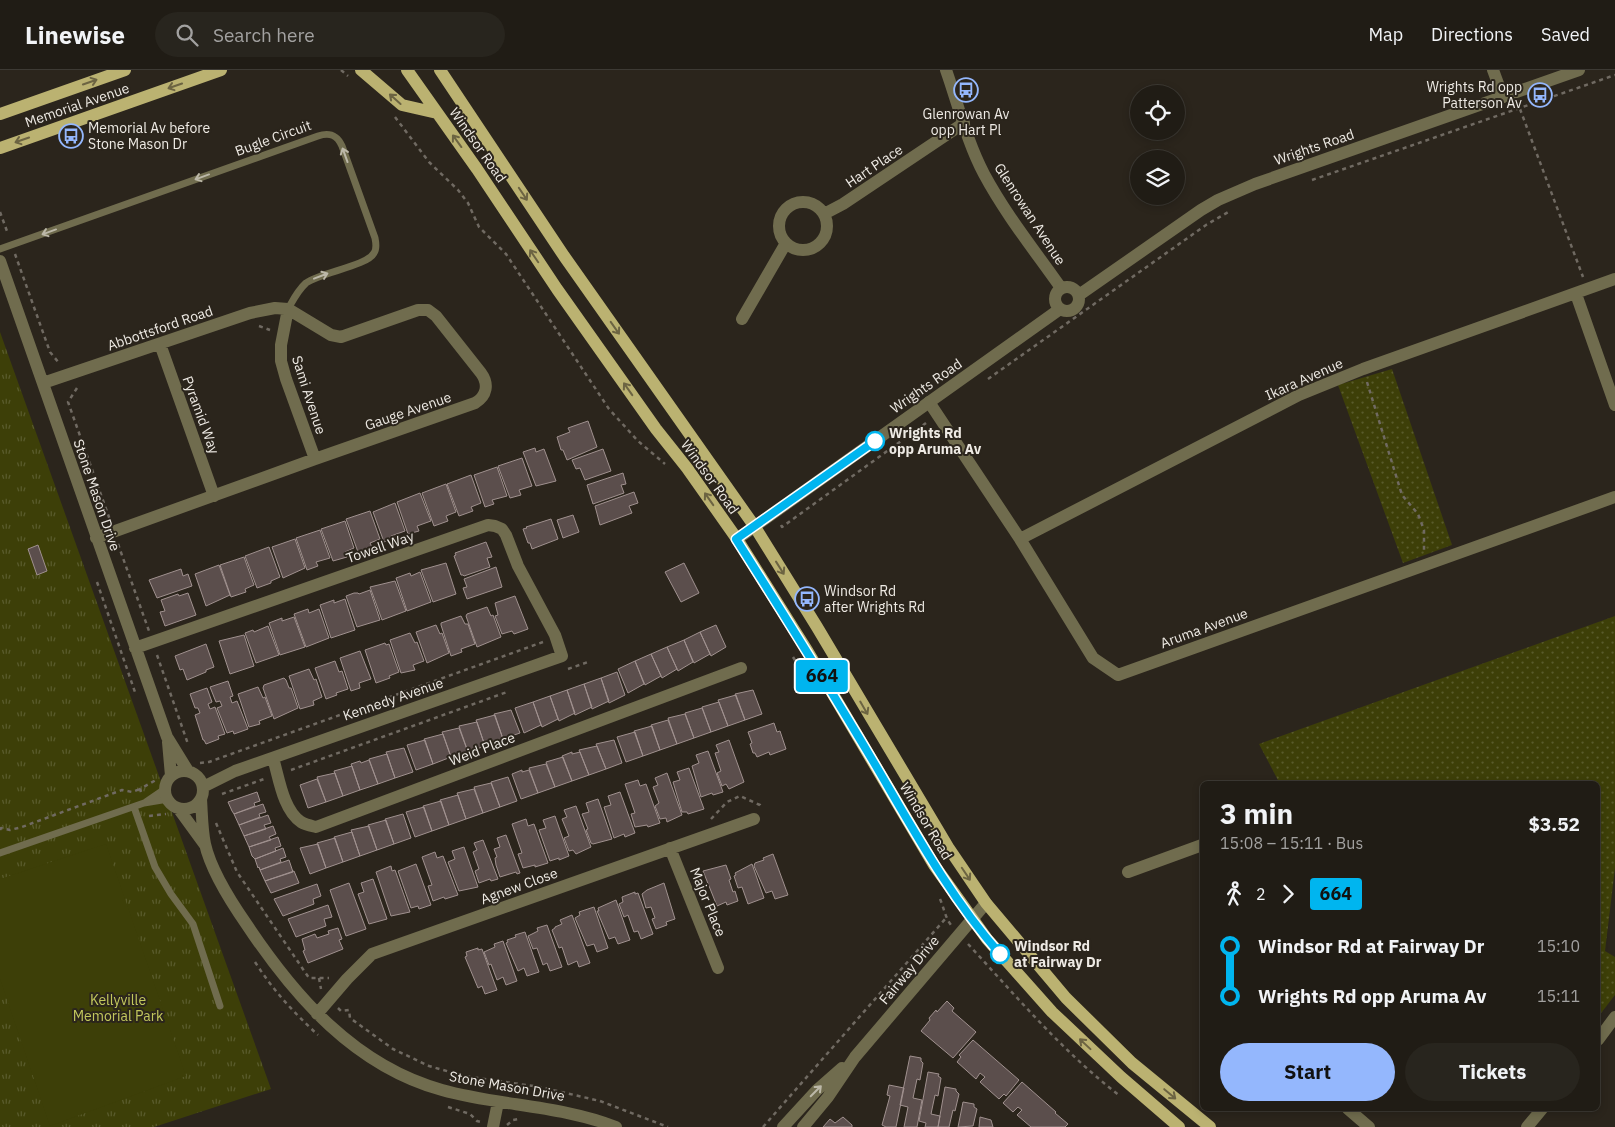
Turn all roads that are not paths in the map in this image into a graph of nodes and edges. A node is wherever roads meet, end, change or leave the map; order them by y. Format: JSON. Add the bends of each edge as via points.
{"nodes":[{"id":1,"x":125,"y":70,"type":"edge"},
{"id":2,"x":221,"y":70,"type":"edge"},
{"id":3,"x":406,"y":70,"type":"edge"},
{"id":4,"x":440,"y":70,"type":"edge"},
{"id":5,"x":946,"y":70,"type":"edge"},
{"id":6,"x":1493,"y":70,"type":"edge"},
{"id":7,"x":1579,"y":70,"type":"edge"},
{"id":8,"x":357,"y":75,"type":"edge"},
{"id":9,"x":1508,"y":95,"type":"junction"},
{"id":10,"x":437,"y":113,"type":"junction"},
{"id":11,"x":0,"y":114,"type":"edge"},
{"id":12,"x":964,"y":123,"type":"junction"},
{"id":13,"x":0,"y":148,"type":"edge"},
{"id":14,"x":824,"y":214,"type":"junction"},
{"id":15,"x":786,"y":243,"type":"junction"},
{"id":16,"x":0,"y":249,"type":"edge"},
{"id":17,"x":0,"y":262,"type":"edge"},
{"id":18,"x":1615,"y":279,"type":"edge"},
{"id":19,"x":1061,"y":288,"type":"junction"},
{"id":20,"x":1582,"y":292,"type":"junction"},
{"id":21,"x":1079,"y":295,"type":"junction"},
{"id":22,"x":288,"y":309,"type":"junction"},
{"id":23,"x":1060,"y":310,"type":"junction"},
{"id":24,"x":742,"y":319,"type":"dead end"},
{"id":25,"x":160,"y":344,"type":"junction"},
{"id":26,"x":43,"y":383,"type":"junction"},
{"id":27,"x":929,"y":402,"type":"junction"},
{"id":28,"x":1615,"y":404,"type":"edge"},
{"id":29,"x":315,"y":459,"type":"junction"},
{"id":30,"x":214,"y":496,"type":"junction"},
{"id":31,"x":1615,"y":497,"type":"edge"},
{"id":32,"x":754,"y":527,"type":"junction"},
{"id":33,"x":96,"y":538,"type":"junction"},
{"id":34,"x":736,"y":539,"type":"junction"},
{"id":35,"x":1020,"y":539,"type":"junction"},
{"id":36,"x":135,"y":648,"type":"junction"},
{"id":37,"x":562,"y":656,"type":"joint"},
{"id":38,"x":741,"y":668,"type":"dead end"},
{"id":39,"x":167,"y":737,"type":"junction"},
{"id":40,"x":273,"y":758,"type":"junction"},
{"id":41,"x":171,"y":776,"type":"junction"},
{"id":42,"x":197,"y":783,"type":"junction"},
{"id":43,"x":168,"y":798,"type":"junction"},
{"id":44,"x":134,"y":807,"type":"junction"},
{"id":45,"x":758,"y":815,"type":"road end"},
{"id":46,"x":206,"y":845,"type":"junction"},
{"id":47,"x":1200,"y":846,"type":"edge"},
{"id":48,"x":670,"y":848,"type":"junction"},
{"id":49,"x":0,"y":853,"type":"edge"},
{"id":50,"x":1128,"y":872,"type":"dead end"},
{"id":51,"x":986,"y":903,"type":"junction"},
{"id":52,"x":973,"y":919,"type":"junction"},
{"id":53,"x":718,"y":968,"type":"dead end"},
{"id":54,"x":220,"y":1006,"type":"dead end"},
{"id":55,"x":317,"y":1014,"type":"junction"},
{"id":56,"x":1615,"y":1017,"type":"edge"},
{"id":57,"x":1611,"y":1031,"type":"edge"},
{"id":58,"x":1600,"y":1039,"type":"edge"},
{"id":59,"x":855,"y":1057,"type":"junction"},
{"id":60,"x":498,"y":1102,"type":"junction"},
{"id":61,"x":1350,"y":1111,"type":"edge"},
{"id":62,"x":1540,"y":1111,"type":"edge"},
{"id":63,"x":493,"y":1126,"type":"edge"},
{"id":64,"x":616,"y":1127,"type":"edge"},
{"id":65,"x":783,"y":1127,"type":"edge"},
{"id":66,"x":803,"y":1127,"type":"edge"},
{"id":67,"x":1179,"y":1127,"type":"edge"},
{"id":68,"x":1210,"y":1127,"type":"edge"},
{"id":69,"x":1369,"y":1127,"type":"edge"},
{"id":70,"x":1528,"y":1127,"type":"edge"}],
"edges":[{"from":11,"to":1,"type":"main road","name":"Memorial Avenue","one_way":true},
{"from":2,"to":13,"type":"main road","name":"Memorial Avenue","one_way":true},
{"from":3,"to":10,"type":"main road","name":"Windsor Road"},
{"from":4,"to":32,"type":"main road","name":"Windsor Road","one_way":true,"via":[[564,256]]},
{"from":5,"to":12,"type":"street","name":"Glenrowan Avenue"},
{"from":6,"to":9,"type":"street"},
{"from":7,"to":9,"type":"street","name":"Wrights Road"},
{"from":10,"to":8,"type":"main road","one_way":true,"via":[[402,105]]},
{"from":9,"to":21,"type":"street","name":"Wrights Road","via":[[1218,200]]},
{"from":34,"to":10,"type":"main road","name":"Windsor Road","one_way":true,"via":[[562,296]]},
{"from":12,"to":14,"type":"street","name":"Hart Place","via":[[844,204]]},
{"from":12,"to":19,"type":"street","name":"Glenrowan Avenue","via":[[989,183]]},
{"from":14,"to":15,"type":"street","via":[[825,236],[815,247],[800,250]]},
{"from":14,"to":15,"type":"street","via":[[813,204],[791,205],[779,223]]},
{"from":15,"to":24,"type":"street"},
{"from":22,"to":16,"type":"lane","name":"Bugle Circuit","one_way":true,"via":[[304,284],[367,260],[376,250],[375,238],[342,146],[332,134],[318,136]]},
{"from":17,"to":26,"type":"street","name":"Stone Mason Drive"},
{"from":18,"to":20,"type":"street","name":"Ikara Avenue"},
{"from":19,"to":21,"type":"street","via":[[1072,288]]},
{"from":19,"to":23,"type":"street","via":[[1055,300]]},
{"from":20,"to":28,"type":"street"},
{"from":20,"to":35,"type":"street","name":"Ikara Avenue","via":[[1362,369],[1300,395]]},
{"from":21,"to":23,"type":"street","via":[[1076,308],[1067,312]]},
{"from":22,"to":25,"type":"street","name":"Abbottsford Road","via":[[250,313]]},
{"from":22,"to":29,"type":"street","name":"Sami Avenue","via":[[280,353]]},
{"from":22,"to":29,"type":"street","name":"Gauge Avenue","via":[[341,337],[414,311],[428,310],[486,381],[484,396],[475,403]]},
{"from":23,"to":27,"type":"street","name":"Wrights Road"},
{"from":25,"to":26,"type":"street","name":"Abbottsford Road"},
{"from":25,"to":30,"type":"street","name":"Pyramid Way"},
{"from":26,"to":33,"type":"street","name":"Stone Mason Drive"},
{"from":27,"to":32,"type":"street","name":"Wrights Road"},
{"from":27,"to":35,"type":"street","name":"Aruma Avenue"},
{"from":29,"to":30,"type":"street","name":"Gauge Avenue"},
{"from":30,"to":33,"type":"street","name":"Gauge Avenue"},
{"from":31,"to":35,"type":"street","name":"Aruma Avenue","via":[[1118,675],[1093,658]]},
{"from":32,"to":34,"type":"street","name":"Wrights Road"},
{"from":32,"to":51,"type":"main road","name":"Windsor Road","one_way":true,"via":[[943,839]]},
{"from":33,"to":36,"type":"street","name":"Stone Mason Drive"},
{"from":34,"to":52,"type":"main road","name":"Windsor Road","via":[[808,652],[934,865]]},
{"from":36,"to":37,"type":"street","name":"Towell Way","via":[[488,525],[495,526],[506,535]]},
{"from":36,"to":39,"type":"street","name":"Stone Mason Drive"},
{"from":37,"to":40,"type":"street","name":"Kennedy Avenue"},
{"from":38,"to":40,"type":"street","name":"Weid Place","via":[[316,827],[293,815]]},
{"from":39,"to":41,"type":"street","name":"Stone Mason Drive"},
{"from":39,"to":42,"type":"street","name":"Stone Mason Drive"},
{"from":40,"to":42,"type":"street","name":"Kennedy Avenue"},
{"from":41,"to":42,"type":"street","via":[[182,771]]},
{"from":41,"to":43,"type":"street","via":[[167,780]]},
{"from":42,"to":43,"type":"street","via":[[191,807]]},
{"from":42,"to":46,"type":"street","name":"Stone Mason Drive"},
{"from":43,"to":44,"type":"lane"},
{"from":43,"to":46,"type":"street","name":"Stone Mason Drive"},
{"from":44,"to":49,"type":"lane"},
{"from":44,"to":54,"type":"lane","via":[[155,867],[193,924]]},
{"from":45,"to":48,"type":"street","name":"Agnew Close"},
{"from":46,"to":55,"type":"street","name":"Stone Mason Drive","via":[[241,916],[272,962]]},
{"from":47,"to":50,"type":"street"},
{"from":48,"to":53,"type":"street","name":"Major Place"},
{"from":48,"to":55,"type":"street","name":"Agnew Close","via":[[372,954]]},
{"from":51,"to":52,"type":"street","name":"Fairway Drive"},
{"from":51,"to":68,"type":"main road","name":"Windsor Road","one_way":true,"via":[[1066,998],[1132,1063]]},
{"from":52,"to":59,"type":"street","name":"Fairway Drive"},
{"from":67,"to":52,"type":"main road","name":"Windsor Road","one_way":true,"via":[[1121,1078],[1052,1012]]},
{"from":55,"to":60,"type":"street","name":"Stone Mason Drive","via":[[344,1039],[402,1075],[440,1090]]},
{"from":56,"to":57,"type":"street"},
{"from":57,"to":58,"type":"street"},
{"from":65,"to":59,"type":"street","name":"Fairway Drive","one_way":true,"via":[[817,1090]]},
{"from":59,"to":66,"type":"street","name":"Fairway Drive"},
{"from":60,"to":63,"type":"street"},
{"from":60,"to":64,"type":"street","name":"Stone Mason Drive","via":[[560,1110]]},
{"from":61,"to":69,"type":"street"},
{"from":62,"to":70,"type":"street"}]}
